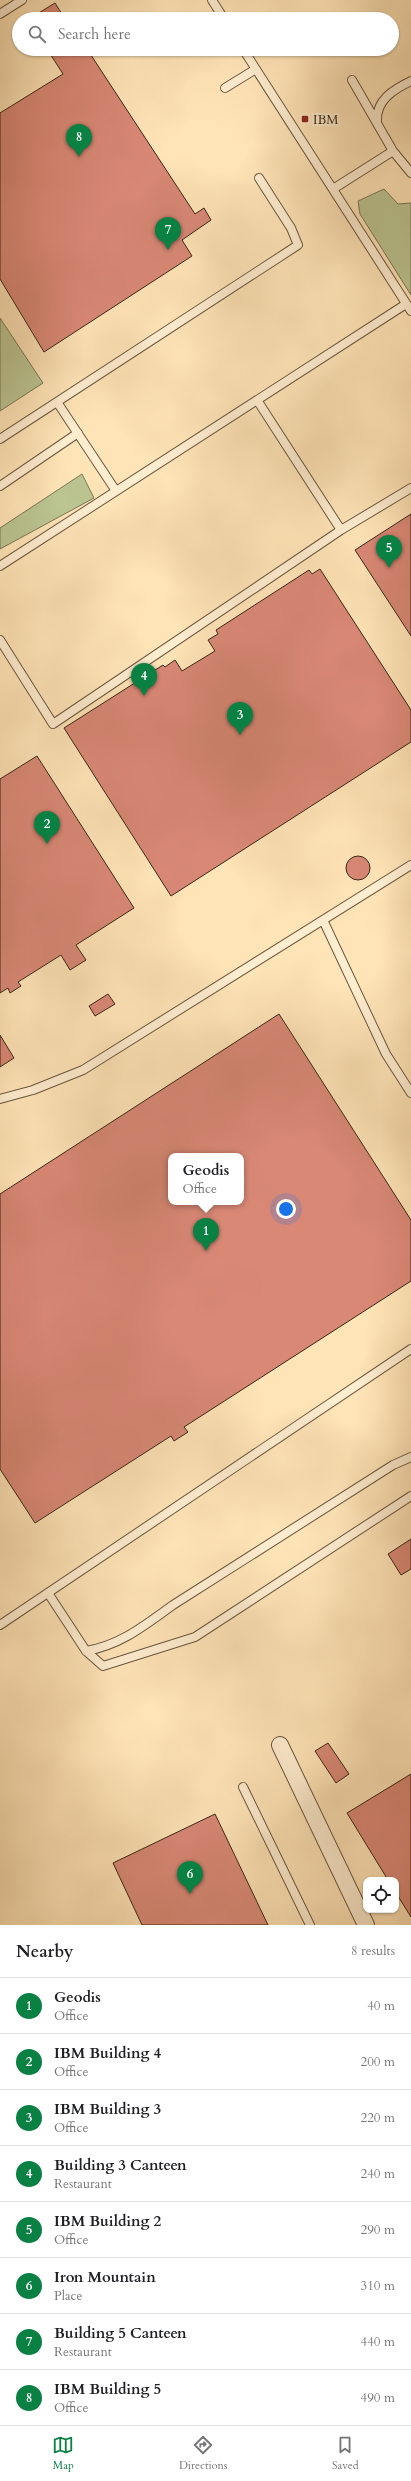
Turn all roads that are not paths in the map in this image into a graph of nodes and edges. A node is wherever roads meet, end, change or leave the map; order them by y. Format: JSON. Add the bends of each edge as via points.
{"nodes":[{"id":1,"x":22,"y":0,"type":"edge"},
{"id":2,"x":212,"y":0,"type":"edge"},
{"id":3,"x":220,"y":12,"type":"edge"},
{"id":4,"x":0,"y":14,"type":"edge"},
{"id":5,"x":248,"y":56,"type":"edge"},
{"id":6,"x":256,"y":69,"type":"junction"},
{"id":7,"x":352,"y":80,"type":"dead end"},
{"id":8,"x":411,"y":82,"type":"edge"},
{"id":9,"x":225,"y":88,"type":"dead end"},
{"id":10,"x":377,"y":122,"type":"junction"},
{"id":11,"x":393,"y":151,"type":"junction"},
{"id":12,"x":411,"y":173,"type":"edge"},
{"id":13,"x":259,"y":178,"type":"dead end"},
{"id":14,"x":333,"y":189,"type":"junction"},
{"id":15,"x":409,"y":308,"type":"edge"},
{"id":16,"x":257,"y":400,"type":"junction"},
{"id":17,"x":57,"y":402,"type":"junction"},
{"id":18,"x":78,"y":433,"type":"junction"},
{"id":19,"x":0,"y":439,"type":"edge"},
{"id":20,"x":0,"y":486,"type":"edge"},
{"id":21,"x":411,"y":488,"type":"edge"},
{"id":22,"x":116,"y":491,"type":"junction"},
{"id":23,"x":341,"y":530,"type":"junction"},
{"id":24,"x":0,"y":566,"type":"edge"},
{"id":25,"x":0,"y":640,"type":"edge"},
{"id":26,"x":411,"y":865,"type":"edge"},
{"id":27,"x":324,"y":920,"type":"junction"},
{"id":28,"x":411,"y":1093,"type":"edge"},
{"id":29,"x":0,"y":1099,"type":"edge"},
{"id":30,"x":411,"y":1349,"type":"edge"},
{"id":31,"x":411,"y":1457,"type":"edge"},
{"id":32,"x":411,"y":1496,"type":"edge"},
{"id":33,"x":48,"y":1593,"type":"junction"},
{"id":34,"x":0,"y":1625,"type":"edge"},
{"id":35,"x":86,"y":1651,"type":"junction"},
{"id":36,"x":280,"y":1746,"type":"dead end"},
{"id":37,"x":243,"y":1787,"type":"dead end"},
{"id":38,"x":310,"y":1925,"type":"edge"},
{"id":39,"x":366,"y":1925,"type":"edge"}],
"edges":[{"from":1,"to":4,"type":"lane"},
{"from":2,"to":3,"type":"lane"},
{"from":5,"to":6,"type":"lane"},
{"from":6,"to":9,"type":"lane"},
{"from":6,"to":14,"type":"lane"},
{"from":7,"to":10,"type":"lane"},
{"from":8,"to":10,"type":"lane","via":[[383,99],[378,108]]},
{"from":10,"to":11,"type":"lane"},
{"from":11,"to":12,"type":"lane"},
{"from":11,"to":14,"type":"lane"},
{"from":13,"to":17,"type":"lane","via":[[291,228],[298,245]]},
{"from":14,"to":15,"type":"lane"},
{"from":15,"to":16,"type":"lane"},
{"from":16,"to":22,"type":"lane"},
{"from":16,"to":23,"type":"lane"},
{"from":17,"to":18,"type":"lane"},
{"from":17,"to":19,"type":"lane"},
{"from":18,"to":20,"type":"lane"},
{"from":18,"to":22,"type":"lane"},
{"from":21,"to":23,"type":"lane"},
{"from":22,"to":24,"type":"lane"},
{"from":23,"to":25,"type":"lane","via":[[54,724]]},
{"from":26,"to":27,"type":"lane"},
{"from":27,"to":28,"type":"lane","via":[[386,1054]]},
{"from":27,"to":29,"type":"lane","via":[[83,1070],[33,1090]]},
{"from":30,"to":33,"type":"lane"},
{"from":31,"to":35,"type":"lane","via":[[394,1465],[139,1629],[107,1647]]},
{"from":32,"to":35,"type":"lane","via":[[195,1637],[103,1666]]},
{"from":33,"to":34,"type":"lane"},
{"from":33,"to":35,"type":"lane"},
{"from":36,"to":39,"type":"street"},
{"from":37,"to":38,"type":"lane"}]}
